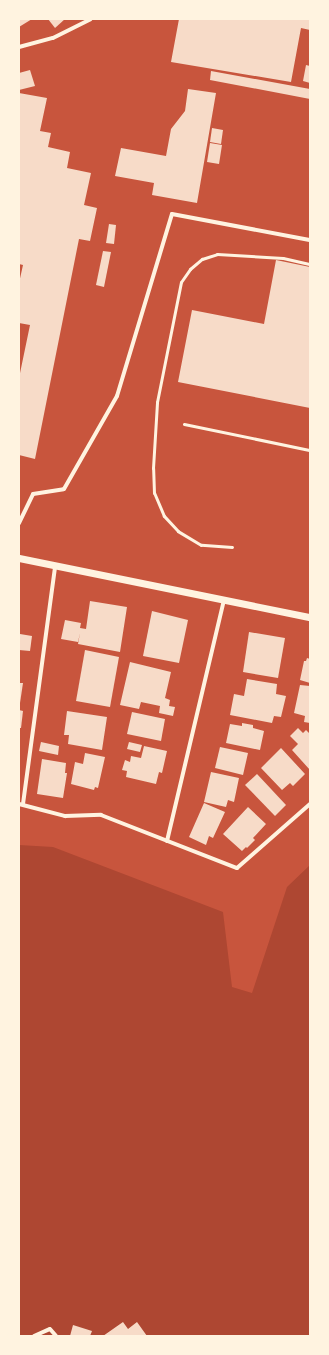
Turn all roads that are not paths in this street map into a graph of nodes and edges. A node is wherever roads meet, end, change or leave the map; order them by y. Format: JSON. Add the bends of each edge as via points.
{"nodes":[{"id":1,"x":90,"y":19,"type":"edge"},
{"id":2,"x":19,"y":46,"type":"edge"},
{"id":3,"x":310,"y":240,"type":"edge"},
{"id":4,"x":310,"y":264,"type":"edge"},
{"id":5,"x":184,"y":424,"type":"dead end"},
{"id":6,"x":310,"y":450,"type":"edge"},
{"id":7,"x":19,"y":523,"type":"edge"},
{"id":8,"x":232,"y":547,"type":"dead end"},
{"id":9,"x":19,"y":558,"type":"edge"},
{"id":10,"x":55,"y":566,"type":"junction"},
{"id":11,"x":224,"y":600,"type":"junction"},
{"id":12,"x":310,"y":617,"type":"edge"},
{"id":13,"x":21,"y":804,"type":"edge"},
{"id":14,"x":310,"y":804,"type":"edge"},
{"id":15,"x":166,"y":841,"type":"junction"},
{"id":16,"x":34,"y":1336,"type":"edge"},
{"id":17,"x":56,"y":1336,"type":"edge"}],
"edges":[{"from":1,"to":2,"type":"street","via":[[53,38]]},
{"from":3,"to":7,"type":"street","via":[[172,214],[117,396],[64,489],[33,494]]},
{"from":4,"to":8,"type":"lane","via":[[283,258],[217,254],[202,259],[190,269],[181,282],[157,402],[154,493],[164,516],[178,531],[201,545]]},
{"from":5,"to":6,"type":"lane"},
{"from":9,"to":10,"type":"street"},
{"from":10,"to":11,"type":"street"},
{"from":10,"to":13,"type":"street"},
{"from":11,"to":12,"type":"street"},
{"from":11,"to":15,"type":"street"},
{"from":13,"to":15,"type":"street","via":[[65,816],[101,815]]},
{"from":14,"to":15,"type":"street","via":[[237,868]]},
{"from":16,"to":17,"type":"street","via":[[50,1329]]}]}
